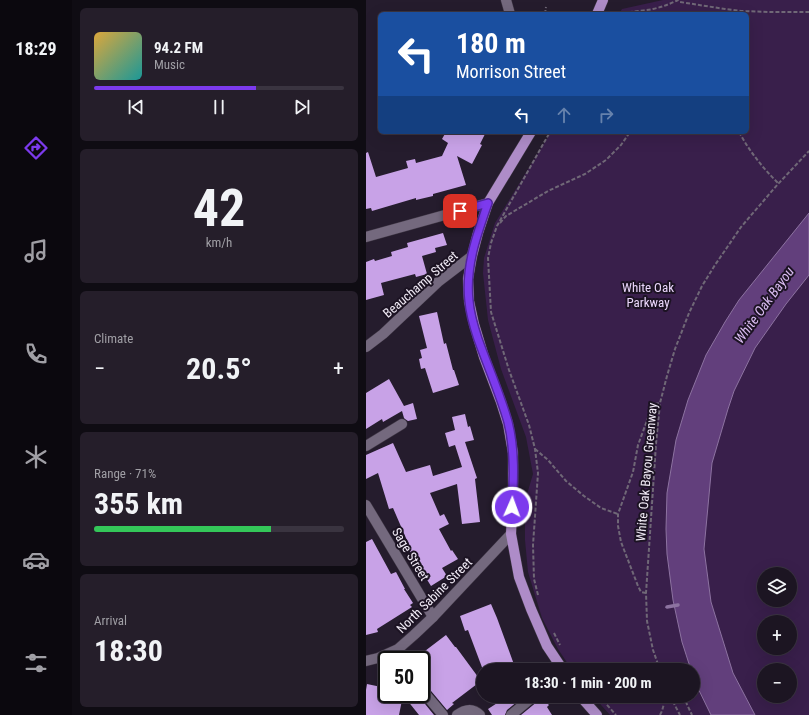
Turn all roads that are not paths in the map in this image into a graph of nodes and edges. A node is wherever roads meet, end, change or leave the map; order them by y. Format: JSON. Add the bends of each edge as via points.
{"nodes":[{"id":1,"x":506,"y":0,"type":"edge"},
{"id":2,"x":603,"y":0,"type":"edge"},
{"id":3,"x":509,"y":12,"type":"edge"},
{"id":4,"x":598,"y":12,"type":"edge"},
{"id":5,"x":530,"y":134,"type":"edge"},
{"id":6,"x":488,"y":203,"type":"junction"},
{"id":7,"x":366,"y":238,"type":"edge"},
{"id":8,"x":472,"y":256,"type":"junction"},
{"id":9,"x":366,"y":347,"type":"edge"},
{"id":10,"x":402,"y":424,"type":"dead end"},
{"id":11,"x":366,"y":446,"type":"edge"},
{"id":12,"x":366,"y":505,"type":"edge"},
{"id":13,"x":369,"y":517,"type":"edge"},
{"id":14,"x":511,"y":534,"type":"junction"},
{"id":15,"x":433,"y":617,"type":"junction"},
{"id":16,"x":366,"y":661,"type":"edge"},
{"id":17,"x":558,"y":663,"type":"edge"},
{"id":18,"x":430,"y":700,"type":"edge"},
{"id":19,"x":526,"y":703,"type":"edge"},
{"id":20,"x":586,"y":703,"type":"edge"},
{"id":21,"x":443,"y":715,"type":"edge"},
{"id":22,"x":457,"y":715,"type":"edge"},
{"id":23,"x":480,"y":715,"type":"edge"},
{"id":24,"x":511,"y":715,"type":"edge"},
{"id":25,"x":597,"y":715,"type":"edge"}],
"edges":[{"from":1,"to":3,"type":"street"},
{"from":2,"to":4,"type":"main road"},
{"from":5,"to":6,"type":"main road"},
{"from":6,"to":7,"type":"street"},
{"from":6,"to":8,"type":"main road"},
{"from":8,"to":9,"type":"street","name":"Beauchamp Street","via":[[438,282]]},
{"from":8,"to":14,"type":"main road","via":[[468,279],[469,301],[484,357],[508,424],[513,453]]},
{"from":10,"to":11,"type":"street"},
{"from":12,"to":13,"type":"street","name":"Sage Street"},
{"from":13,"to":15,"type":"street","name":"Sage Street"},
{"from":14,"to":15,"type":"street","name":"North Sabine Street"},
{"from":14,"to":17,"type":"main road","via":[[519,577],[547,646]]},
{"from":15,"to":16,"type":"street","name":"North Sabine Street","via":[[398,649]]},
{"from":18,"to":21,"type":"street"},
{"from":19,"to":24,"type":"street"},
{"from":20,"to":25,"type":"main road"},
{"from":22,"to":23,"type":"street","via":[[468,709]]}]}
